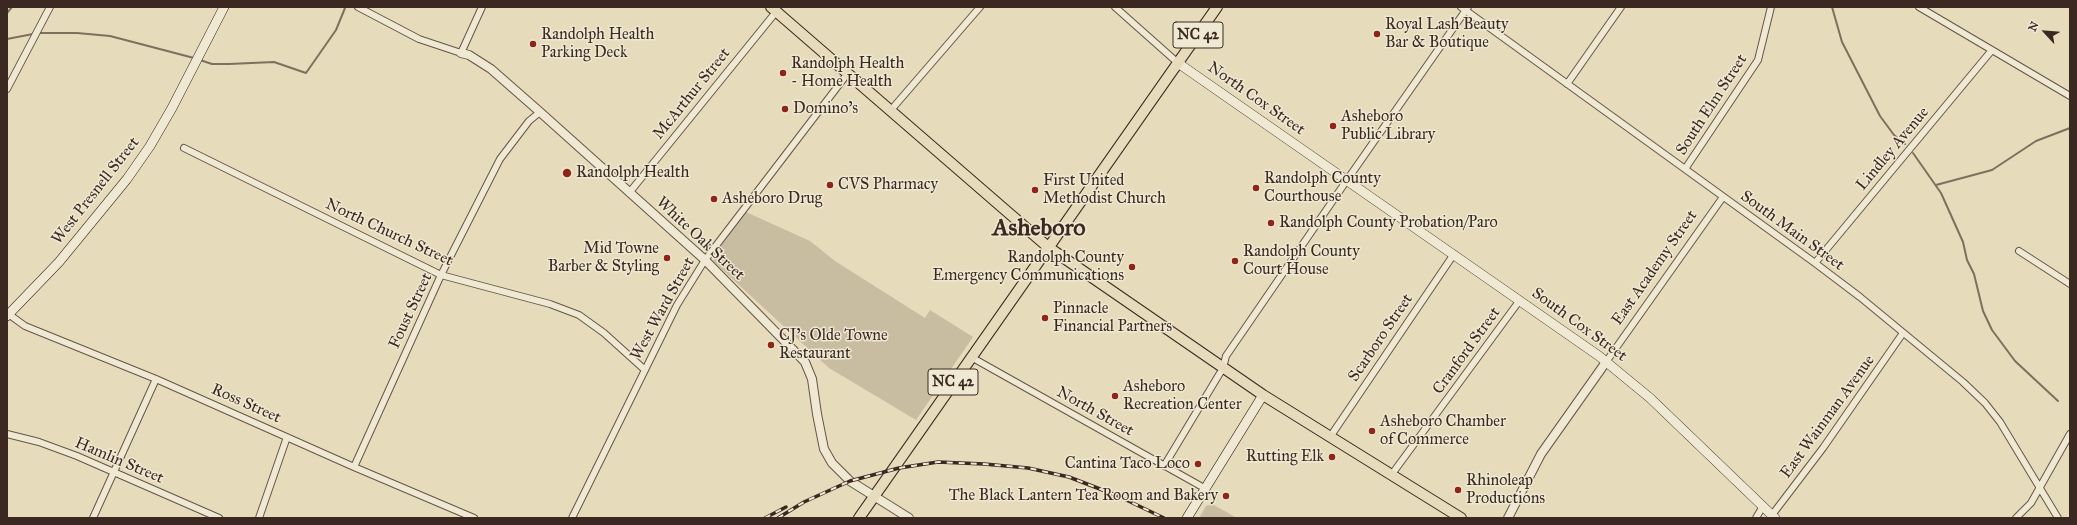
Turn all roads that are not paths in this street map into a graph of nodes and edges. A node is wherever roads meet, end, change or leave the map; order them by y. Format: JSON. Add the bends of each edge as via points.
{"nodes":[{"id":1,"x":50,"y":7,"type":"edge"},
{"id":2,"x":224,"y":7,"type":"edge"},
{"id":3,"x":358,"y":7,"type":"edge"},
{"id":4,"x":482,"y":7,"type":"edge"},
{"id":5,"x":980,"y":7,"type":"edge"},
{"id":6,"x":1115,"y":7,"type":"edge"},
{"id":7,"x":1217,"y":7,"type":"edge"},
{"id":8,"x":1621,"y":7,"type":"edge"},
{"id":9,"x":1771,"y":7,"type":"edge"},
{"id":10,"x":1919,"y":7,"type":"edge"},
{"id":11,"x":1465,"y":8,"type":"edge"},
{"id":12,"x":773,"y":9,"type":"edge"},
{"id":13,"x":1992,"y":50,"type":"junction"},
{"id":14,"x":461,"y":53,"type":"junction"},
{"id":15,"x":1178,"y":63,"type":"junction"},
{"id":16,"x":848,"y":73,"type":"junction"},
{"id":17,"x":1567,"y":84,"type":"junction"},
{"id":18,"x":7,"y":89,"type":"edge"},
{"id":19,"x":2070,"y":96,"type":"edge"},
{"id":20,"x":891,"y":110,"type":"junction"},
{"id":21,"x":540,"y":112,"type":"junction"},
{"id":22,"x":184,"y":148,"type":"dead end"},
{"id":23,"x":1685,"y":169,"type":"junction"},
{"id":24,"x":1347,"y":180,"type":"junction"},
{"id":25,"x":629,"y":193,"type":"junction"},
{"id":26,"x":1723,"y":197,"type":"junction"},
{"id":27,"x":1048,"y":247,"type":"junction"},
{"id":28,"x":2019,"y":251,"type":"dead end"},
{"id":29,"x":1454,"y":254,"type":"junction"},
{"id":30,"x":705,"y":260,"type":"junction"},
{"id":31,"x":1815,"y":263,"type":"junction"},
{"id":32,"x":441,"y":275,"type":"junction"},
{"id":33,"x":2070,"y":284,"type":"edge"},
{"id":34,"x":1520,"y":300,"type":"junction"},
{"id":35,"x":8,"y":314,"type":"edge"},
{"id":36,"x":1903,"y":333,"type":"junction"},
{"id":37,"x":971,"y":357,"type":"junction"},
{"id":38,"x":1606,"y":362,"type":"junction"},
{"id":39,"x":1223,"y":368,"type":"junction"},
{"id":40,"x":644,"y":370,"type":"junction"},
{"id":41,"x":156,"y":379,"type":"junction"},
{"id":42,"x":1263,"y":395,"type":"junction"},
{"id":43,"x":7,"y":434,"type":"edge"},
{"id":44,"x":2070,"y":434,"type":"edge"},
{"id":45,"x":287,"y":437,"type":"junction"},
{"id":46,"x":1330,"y":437,"type":"junction"},
{"id":47,"x":1164,"y":466,"type":"junction"},
{"id":48,"x":354,"y":468,"type":"junction"},
{"id":49,"x":114,"y":473,"type":"junction"},
{"id":50,"x":1392,"y":474,"type":"junction"},
{"id":51,"x":2040,"y":485,"type":"junction"},
{"id":52,"x":1206,"y":489,"type":"junction"},
{"id":53,"x":873,"y":497,"type":"junction"},
{"id":54,"x":1763,"y":506,"type":"junction"},
{"id":55,"x":463,"y":516,"type":"edge"},
{"id":56,"x":1774,"y":516,"type":"edge"},
{"id":57,"x":93,"y":518,"type":"edge"},
{"id":58,"x":219,"y":518,"type":"edge"},
{"id":59,"x":259,"y":518,"type":"edge"},
{"id":60,"x":474,"y":518,"type":"edge"},
{"id":61,"x":572,"y":518,"type":"edge"},
{"id":62,"x":858,"y":518,"type":"edge"},
{"id":63,"x":909,"y":518,"type":"edge"},
{"id":64,"x":1187,"y":518,"type":"edge"},
{"id":65,"x":1461,"y":518,"type":"edge"},
{"id":66,"x":1508,"y":518,"type":"edge"},
{"id":67,"x":1756,"y":518,"type":"edge"},
{"id":68,"x":2016,"y":518,"type":"edge"},
{"id":69,"x":2058,"y":518,"type":"edge"}],
"edges":[{"from":1,"to":18,"type":"street"},
{"from":2,"to":35,"type":"main road","name":"West Presnell Street","via":[[172,108],[127,179],[59,262]]},
{"from":3,"to":14,"type":"street","name":"White Oak Street","via":[[419,39]]},
{"from":4,"to":14,"type":"street"},
{"from":5,"to":20,"type":"street"},
{"from":6,"to":15,"type":"street","name":"North Cox Street"},
{"from":7,"to":15,"type":"main road","number":"NC 42"},
{"from":8,"to":17,"type":"street"},
{"from":9,"to":23,"type":"street","name":"South Elm Street","via":[[1758,60]]},
{"from":10,"to":13,"type":"street"},
{"from":11,"to":17,"type":"street","name":"South Main Street"},
{"from":11,"to":24,"type":"street"},
{"from":12,"to":16,"type":"main road"},
{"from":12,"to":25,"type":"street","name":"McArthur Street"},
{"from":13,"to":19,"type":"street"},
{"from":13,"to":31,"type":"street","name":"Lindley Avenue"},
{"from":14,"to":21,"type":"street","name":"White Oak Street","via":[[491,69]]},
{"from":15,"to":24,"type":"main road","name":"North Cox Street"},
{"from":15,"to":27,"type":"main road","number":"NC 42"},
{"from":16,"to":20,"type":"main road"},
{"from":16,"to":30,"type":"street","name":"West Ward Street"},
{"from":17,"to":23,"type":"street","name":"South Main Street"},
{"from":20,"to":27,"type":"main road"},
{"from":21,"to":25,"type":"street","name":"White Oak Street"},
{"from":21,"to":32,"type":"street","name":"Foust Street","via":[[529,121],[500,159]]},
{"from":22,"to":32,"type":"street","name":"North Church Street"},
{"from":23,"to":26,"type":"street","name":"South Main Street"},
{"from":24,"to":29,"type":"main road","name":"South Cox Street"},
{"from":24,"to":39,"type":"street","via":[[1226,356]]},
{"from":25,"to":30,"type":"street","name":"White Oak Street"},
{"from":26,"to":31,"type":"street","name":"South Main Street"},
{"from":26,"to":38,"type":"street","name":"East Academy Street"},
{"from":27,"to":37,"type":"main road","number":"NC 42"},
{"from":27,"to":39,"type":"main road"},
{"from":28,"to":33,"type":"street"},
{"from":29,"to":34,"type":"main road","name":"South Cox Street"},
{"from":29,"to":46,"type":"street","name":"Scarboro Street"},
{"from":30,"to":40,"type":"street","name":"West Ward Street","via":[[677,305]]},
{"from":30,"to":53,"type":"street","name":"White Oak Street","via":[[805,362],[812,379],[824,449],[832,463],[850,481]]},
{"from":31,"to":36,"type":"street","name":"South Main Street"},
{"from":32,"to":40,"type":"street","name":"North Church Street","via":[[550,304],[579,315],[604,333]]},
{"from":32,"to":48,"type":"street","name":"Foust Street"},
{"from":34,"to":38,"type":"main road","name":"South Cox Street"},
{"from":34,"to":50,"type":"street","name":"Cranford Street"},
{"from":35,"to":41,"type":"street","name":"Ross Street","via":[[25,326]]},
{"from":36,"to":51,"type":"street","name":"South Main Street","via":[[1985,403]]},
{"from":36,"to":56,"type":"street","name":"East Wainman Avenue"},
{"from":37,"to":47,"type":"street","name":"North Street"},
{"from":37,"to":53,"type":"main road","number":"NC 42"},
{"from":38,"to":54,"type":"main road","name":"South Cox Street","via":[[1650,398]]},
{"from":38,"to":66,"type":"street","name":"East Academy Street","via":[[1541,454]]},
{"from":39,"to":42,"type":"main road"},
{"from":39,"to":47,"type":"street"},
{"from":40,"to":61,"type":"street","name":"West Ward Street"},
{"from":41,"to":45,"type":"street","name":"Ross Street"},
{"from":41,"to":49,"type":"street"},
{"from":42,"to":46,"type":"main road"},
{"from":42,"to":52,"type":"main road"},
{"from":43,"to":49,"type":"street","name":"Hamlin Street","via":[[39,442]]},
{"from":44,"to":51,"type":"street"},
{"from":45,"to":48,"type":"street","name":"Ross Street"},
{"from":45,"to":59,"type":"street"},
{"from":46,"to":50,"type":"main road"},
{"from":47,"to":52,"type":"street","name":"North Street"},
{"from":48,"to":55,"type":"street","name":"Ross Street"},
{"from":49,"to":57,"type":"street"},
{"from":49,"to":58,"type":"street","name":"Hamlin Street"},
{"from":50,"to":65,"type":"main road"},
{"from":51,"to":68,"type":"street","via":[[2030,503]]},
{"from":51,"to":69,"type":"street","name":"South Main Street"},
{"from":52,"to":64,"type":"main road"},
{"from":53,"to":62,"type":"main road","number":"NC 42"},
{"from":53,"to":63,"type":"street"},
{"from":54,"to":56,"type":"main road","name":"South Cox Street"},
{"from":54,"to":67,"type":"street"},
{"from":55,"to":60,"type":"street","name":"Ross Street"}]}
